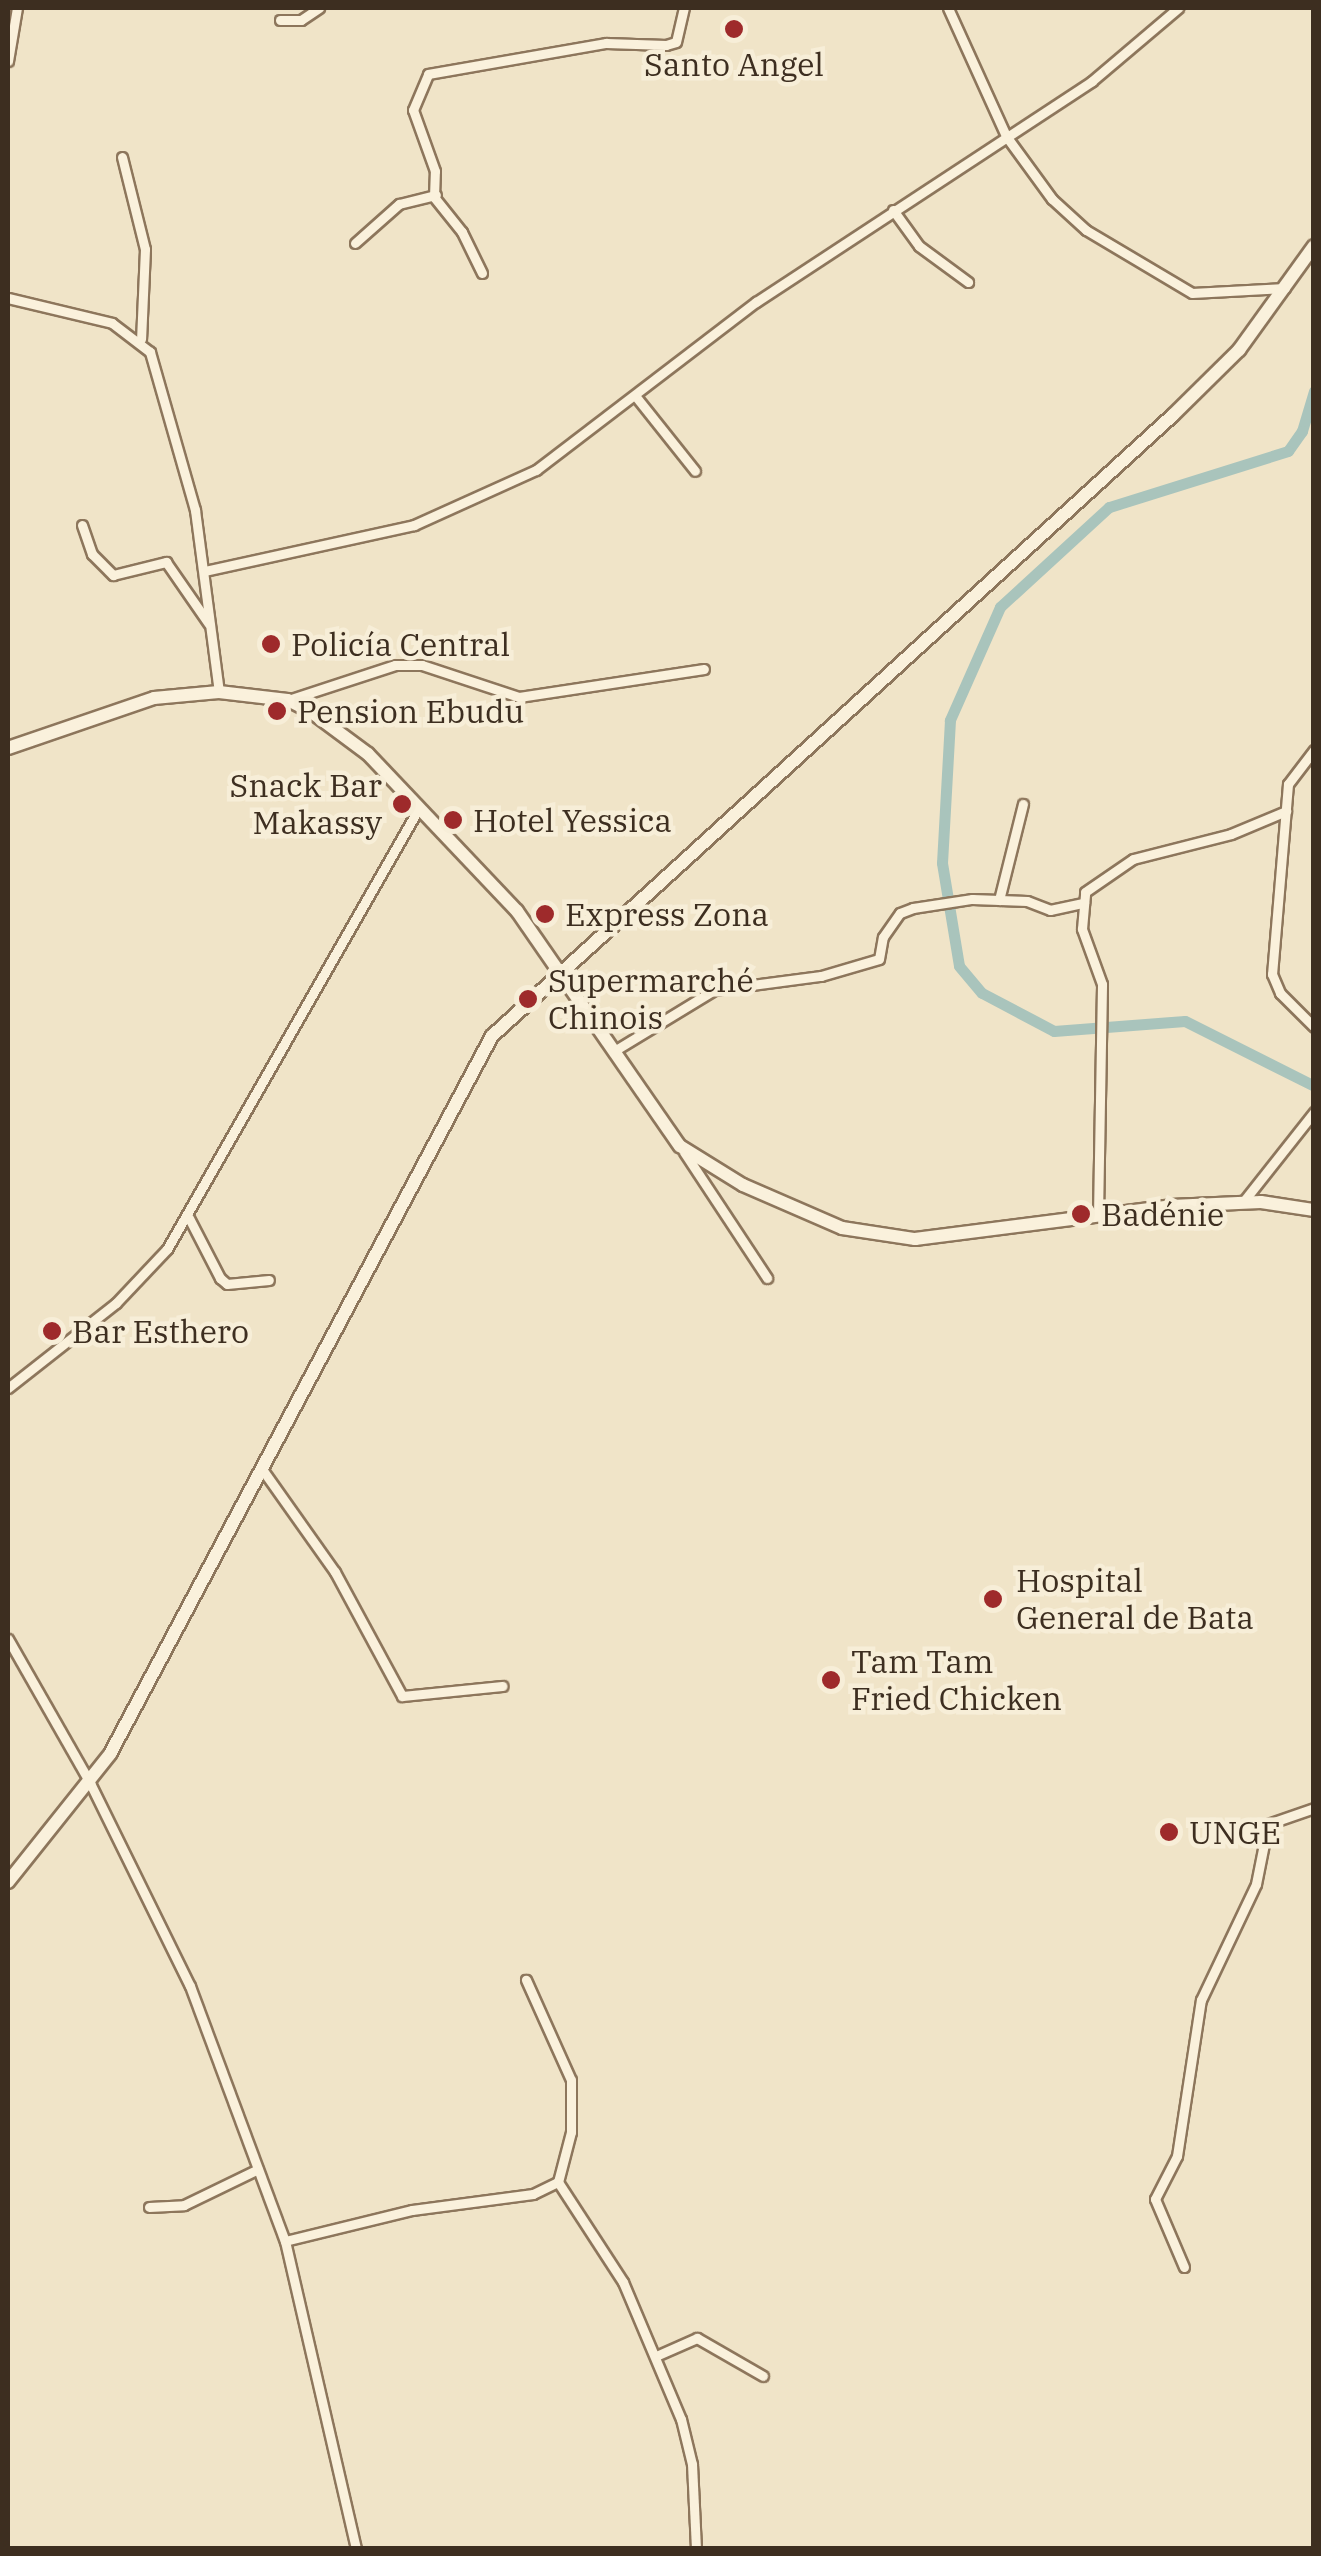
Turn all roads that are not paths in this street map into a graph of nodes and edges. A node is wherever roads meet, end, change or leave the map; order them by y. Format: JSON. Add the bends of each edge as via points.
{"nodes":[{"id":1,"x":17,"y":8,"type":"edge"},
{"id":2,"x":319,"y":8,"type":"edge"},
{"id":3,"x":684,"y":8,"type":"edge"},
{"id":4,"x":948,"y":8,"type":"edge"},
{"id":5,"x":1178,"y":8,"type":"edge"},
{"id":6,"x":280,"y":20,"type":"dead end"},
{"id":7,"x":8,"y":61,"type":"edge"},
{"id":8,"x":1006,"y":136,"type":"junction"},
{"id":9,"x":122,"y":157,"type":"dead end"},
{"id":10,"x":439,"y":194,"type":"junction"},
{"id":11,"x":893,"y":210,"type":"junction"},
{"id":12,"x":356,"y":243,"type":"dead end"},
{"id":13,"x":1314,"y":246,"type":"edge"},
{"id":14,"x":482,"y":273,"type":"dead end"},
{"id":15,"x":968,"y":282,"type":"dead end"},
{"id":16,"x":1290,"y":287,"type":"junction"},
{"id":17,"x":8,"y":298,"type":"edge"},
{"id":18,"x":140,"y":339,"type":"junction"},
{"id":19,"x":638,"y":398,"type":"junction"},
{"id":20,"x":695,"y":471,"type":"dead end"},
{"id":21,"x":82,"y":525,"type":"dead end"},
{"id":22,"x":205,"y":570,"type":"junction"},
{"id":23,"x":211,"y":626,"type":"junction"},
{"id":24,"x":704,"y":669,"type":"dead end"},
{"id":25,"x":219,"y":692,"type":"junction"},
{"id":26,"x":288,"y":700,"type":"junction"},
{"id":27,"x":8,"y":748,"type":"edge"},
{"id":28,"x":1314,"y":750,"type":"edge"},
{"id":29,"x":1023,"y":804,"type":"dead end"},
{"id":30,"x":419,"y":808,"type":"junction"},
{"id":31,"x":1286,"y":811,"type":"junction"},
{"id":32,"x":999,"y":900,"type":"junction"},
{"id":33,"x":1084,"y":903,"type":"junction"},
{"id":34,"x":562,"y":968,"type":"junction"},
{"id":35,"x":1314,"y":1027,"type":"edge"},
{"id":36,"x":614,"y":1052,"type":"junction"},
{"id":37,"x":1314,"y":1112,"type":"edge"},
{"id":38,"x":680,"y":1146,"type":"junction"},
{"id":39,"x":1243,"y":1202,"type":"junction"},
{"id":40,"x":1314,"y":1210,"type":"edge"},
{"id":41,"x":1098,"y":1214,"type":"junction"},
{"id":42,"x":189,"y":1218,"type":"junction"},
{"id":43,"x":767,"y":1278,"type":"dead end"},
{"id":44,"x":269,"y":1280,"type":"dead end"},
{"id":45,"x":8,"y":1388,"type":"edge"},
{"id":46,"x":262,"y":1469,"type":"junction"},
{"id":47,"x":8,"y":1639,"type":"edge"},
{"id":48,"x":503,"y":1686,"type":"dead end"},
{"id":49,"x":90,"y":1783,"type":"junction"},
{"id":50,"x":1314,"y":1808,"type":"edge"},
{"id":51,"x":8,"y":1882,"type":"edge"},
{"id":52,"x":526,"y":1980,"type":"dead end"},
{"id":53,"x":258,"y":2169,"type":"junction"},
{"id":54,"x":558,"y":2182,"type":"junction"},
{"id":55,"x":149,"y":2207,"type":"dead end"},
{"id":56,"x":285,"y":2242,"type":"junction"},
{"id":57,"x":1184,"y":2267,"type":"dead end"},
{"id":58,"x":656,"y":2356,"type":"junction"},
{"id":59,"x":763,"y":2376,"type":"dead end"},
{"id":60,"x":356,"y":2548,"type":"edge"},
{"id":61,"x":696,"y":2548,"type":"edge"}],
"edges":[{"from":1,"to":7,"type":"street"},
{"from":2,"to":6,"type":"street","via":[[302,20]]},
{"from":3,"to":10,"type":"street","via":[[676,42],[666,45],[606,43],[428,74],[414,110]]},
{"from":4,"to":8,"type":"street"},
{"from":5,"to":8,"type":"street","via":[[1092,81]]},
{"from":8,"to":11,"type":"street"},
{"from":8,"to":16,"type":"street","via":[[1052,198],[1086,230],[1166,281],[1215,295]]},
{"from":9,"to":18,"type":"street","via":[[145,249]]},
{"from":10,"to":12,"type":"street","via":[[399,204]]},
{"from":10,"to":14,"type":"street","via":[[437,205],[462,232]]},
{"from":11,"to":15,"type":"street","via":[[919,246]]},
{"from":11,"to":19,"type":"street","via":[[756,302]]},
{"from":13,"to":16,"type":"main road"},
{"from":16,"to":34,"type":"main road","via":[[1239,350],[1062,522]]},
{"from":17,"to":18,"type":"street","via":[[112,323]]},
{"from":18,"to":22,"type":"street","via":[[157,366]]},
{"from":19,"to":20,"type":"street"},
{"from":19,"to":22,"type":"street","via":[[536,470],[473,502],[414,524]]},
{"from":21,"to":23,"type":"street","via":[[92,554],[113,576],[166,562]]},
{"from":22,"to":23,"type":"street"},
{"from":23,"to":25,"type":"street"},
{"from":24,"to":26,"type":"street","via":[[519,696],[422,665],[395,665]]},
{"from":25,"to":26,"type":"main road"},
{"from":25,"to":27,"type":"main road","via":[[154,698]]},
{"from":26,"to":30,"type":"main road","via":[[354,742]]},
{"from":28,"to":31,"type":"street","via":[[1292,771]]},
{"from":29,"to":32,"type":"street"},
{"from":30,"to":34,"type":"main road"},
{"from":30,"to":42,"type":"street"},
{"from":31,"to":33,"type":"street","via":[[1231,834],[1133,860],[1085,892]]},
{"from":31,"to":35,"type":"street","via":[[1272,974],[1280,993]]},
{"from":32,"to":33,"type":"street","via":[[1050,910]]},
{"from":32,"to":36,"type":"street","via":[[900,913],[883,936],[879,959],[793,981],[725,986]]},
{"from":33,"to":41,"type":"street","via":[[1082,930],[1100,971]]},
{"from":34,"to":36,"type":"main road"},
{"from":34,"to":46,"type":"main road","via":[[514,1010],[472,1067]]},
{"from":36,"to":38,"type":"main road"},
{"from":37,"to":39,"type":"street"},
{"from":38,"to":41,"type":"main road","via":[[742,1185],[869,1237],[914,1239]]},
{"from":38,"to":43,"type":"street"},
{"from":39,"to":40,"type":"main road"},
{"from":39,"to":41,"type":"main road"},
{"from":42,"to":44,"type":"street","via":[[227,1284]]},
{"from":42,"to":45,"type":"street","via":[[116,1303]]},
{"from":46,"to":48,"type":"street","via":[[334,1572],[402,1696]]},
{"from":46,"to":49,"type":"main road"},
{"from":47,"to":49,"type":"street"},
{"from":49,"to":51,"type":"main road"},
{"from":49,"to":53,"type":"street","via":[[190,1986]]},
{"from":50,"to":57,"type":"street","via":[[1268,1824],[1256,1884],[1201,2000],[1176,2156],[1155,2199]]},
{"from":52,"to":54,"type":"street","via":[[571,2080],[571,2132]]},
{"from":53,"to":55,"type":"street","via":[[202,2198]]},
{"from":53,"to":56,"type":"street"},
{"from":54,"to":56,"type":"street","via":[[533,2194],[412,2210]]},
{"from":54,"to":58,"type":"street","via":[[623,2282]]},
{"from":56,"to":60,"type":"street"},
{"from":58,"to":59,"type":"street","via":[[697,2338]]},
{"from":58,"to":61,"type":"street","via":[[692,2464]]}]}
